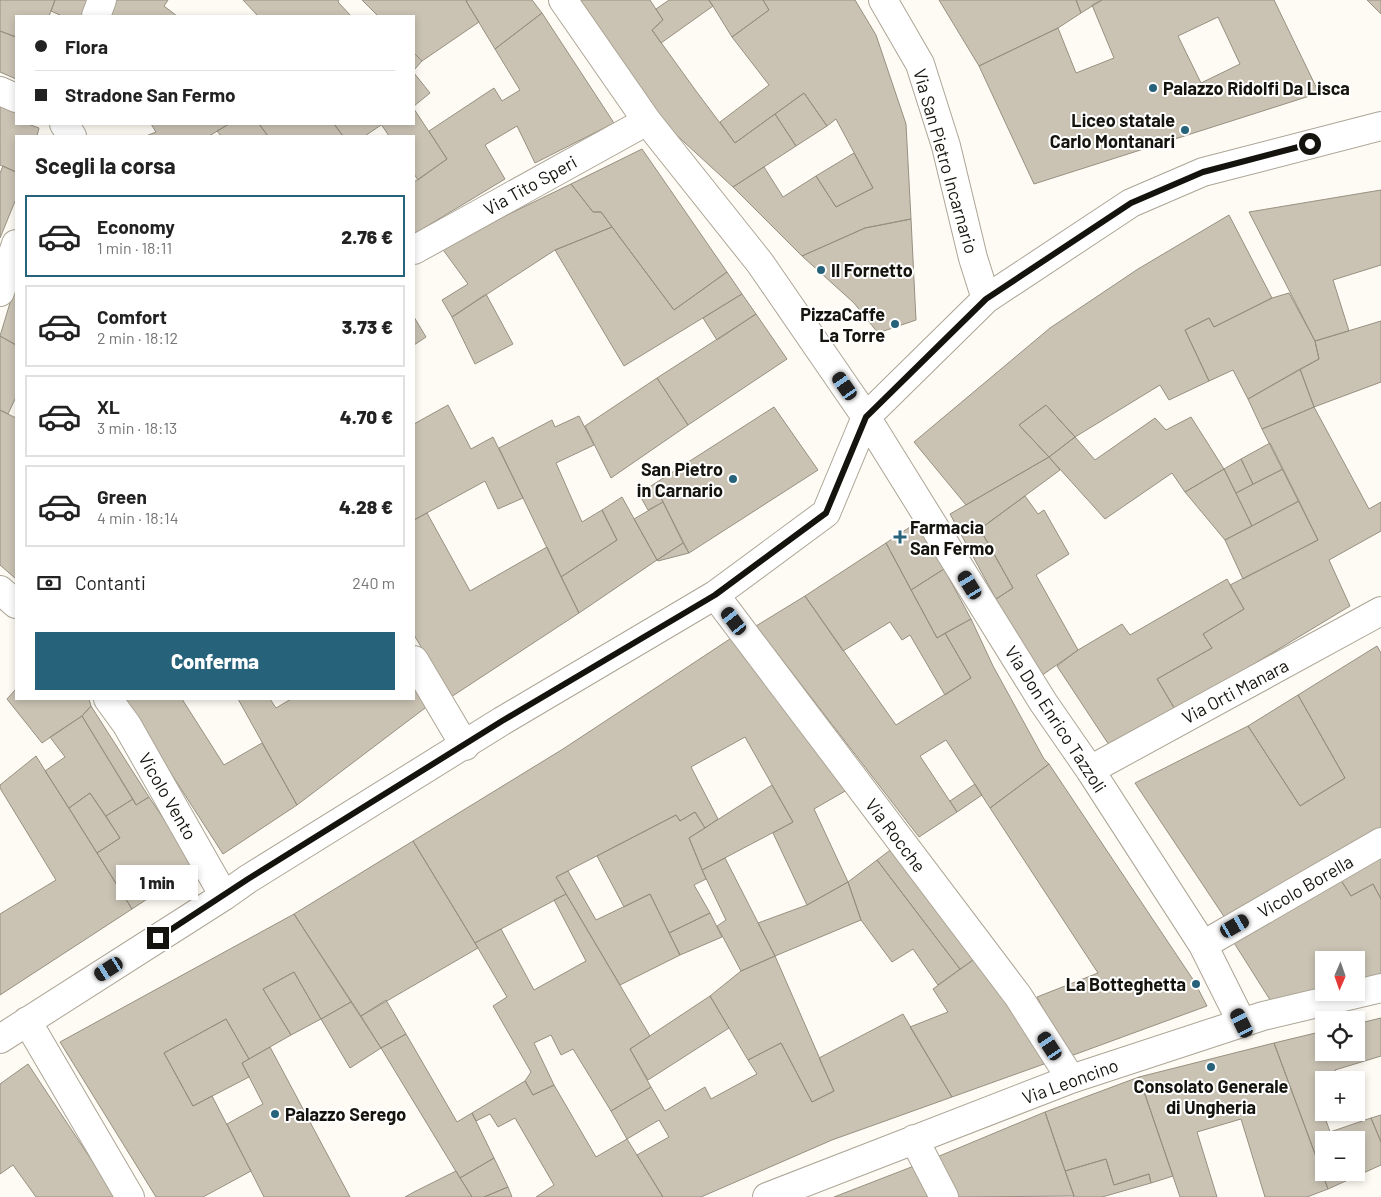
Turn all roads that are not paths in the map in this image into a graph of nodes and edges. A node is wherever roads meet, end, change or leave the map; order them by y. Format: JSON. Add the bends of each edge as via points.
{"nodes":[{"id":1,"x":102,"y":0,"type":"edge"},
{"id":2,"x":563,"y":0,"type":"edge"},
{"id":3,"x":883,"y":0,"type":"edge"},
{"id":4,"x":96,"y":15,"type":"edge"},
{"id":5,"x":0,"y":91,"type":"edge"},
{"id":6,"x":15,"y":98,"type":"edge"},
{"id":7,"x":647,"y":121,"type":"junction"},
{"id":8,"x":1381,"y":126,"type":"edge"},
{"id":9,"x":15,"y":247,"type":"edge"},
{"id":10,"x":415,"y":249,"type":"edge"},
{"id":11,"x":0,"y":292,"type":"edge"},
{"id":12,"x":986,"y":299,"type":"junction"},
{"id":13,"x":866,"y":417,"type":"junction"},
{"id":14,"x":0,"y":590,"type":"edge"},
{"id":15,"x":715,"y":595,"type":"junction"},
{"id":16,"x":15,"y":603,"type":"edge"},
{"id":17,"x":1381,"y":612,"type":"edge"},
{"id":18,"x":415,"y":662,"type":"edge"},
{"id":19,"x":109,"y":700,"type":"edge"},
{"id":20,"x":465,"y":746,"type":"junction"},
{"id":21,"x":1090,"y":770,"type":"junction"},
{"id":22,"x":1381,"y":842,"type":"edge"},
{"id":23,"x":224,"y":896,"type":"junction"},
{"id":24,"x":1203,"y":945,"type":"junction"},
{"id":25,"x":1381,"y":988,"type":"edge"},
{"id":26,"x":27,"y":1021,"type":"junction"},
{"id":27,"x":1242,"y":1023,"type":"junction"},
{"id":28,"x":0,"y":1039,"type":"edge"},
{"id":29,"x":1071,"y":1079,"type":"junction"},
{"id":30,"x":914,"y":1139,"type":"junction"},
{"id":31,"x":130,"y":1197,"type":"edge"},
{"id":32,"x":767,"y":1197,"type":"edge"},
{"id":33,"x":944,"y":1197,"type":"edge"}],
"edges":[{"from":1,"to":4,"type":"street"},
{"from":2,"to":7,"type":"street","name":"Via Don Enrico Tazzoli"},
{"from":3,"to":12,"type":"street","name":"Via San Pietro Incarnario","via":[[920,64],[946,146]]},
{"from":5,"to":6,"type":"street"},
{"from":7,"to":10,"type":"street","name":"Via Tito Speri"},
{"from":7,"to":13,"type":"street","name":"Via Don Enrico Tazzoli","via":[[760,263]]},
{"from":8,"to":12,"type":"street","via":[[1203,172],[1131,203]]},
{"from":9,"to":11,"type":"street"},
{"from":12,"to":13,"type":"street"},
{"from":13,"to":15,"type":"street","via":[[826,513]]},
{"from":13,"to":21,"type":"street","name":"Via Don Enrico Tazzoli","via":[[1043,702]]},
{"from":14,"to":16,"type":"street"},
{"from":15,"to":20,"type":"street"},
{"from":15,"to":29,"type":"street","name":"Via Rocche","via":[[1018,996]]},
{"from":17,"to":21,"type":"street","name":"Via Orti Manara"},
{"from":18,"to":20,"type":"street"},
{"from":19,"to":23,"type":"street","name":"Vicolo Vento","via":[[127,725]]},
{"from":20,"to":23,"type":"street"},
{"from":21,"to":24,"type":"street","name":"Via Don Enrico Tazzoli"},
{"from":22,"to":24,"type":"street","name":"Vicolo Borella"},
{"from":23,"to":26,"type":"street"},
{"from":24,"to":27,"type":"street","name":"Via Don Enrico Tazzoli"},
{"from":25,"to":27,"type":"street","name":"Via Leoncino"},
{"from":26,"to":28,"type":"street"},
{"from":26,"to":31,"type":"street"},
{"from":27,"to":29,"type":"street","name":"Via Leoncino"},
{"from":29,"to":30,"type":"street","name":"Via Leoncino"},
{"from":30,"to":32,"type":"street","name":"Via Leoncino"},
{"from":30,"to":33,"type":"street"}]}
